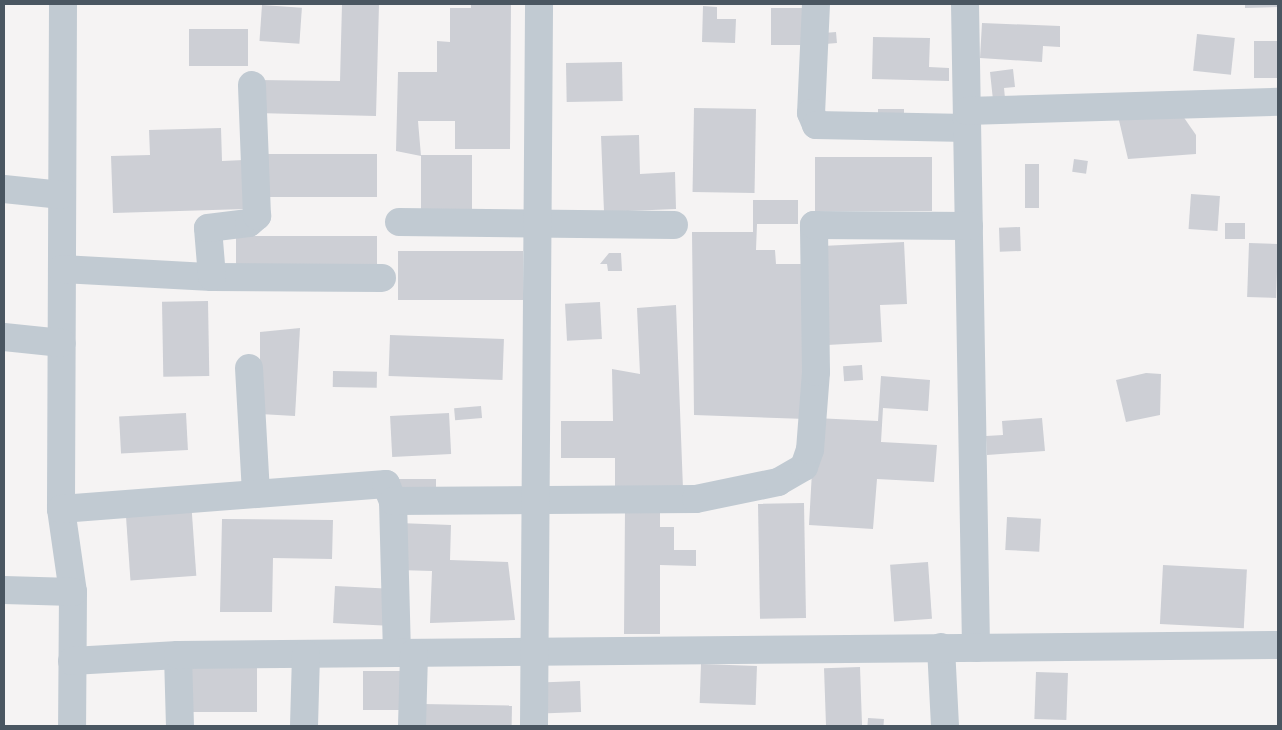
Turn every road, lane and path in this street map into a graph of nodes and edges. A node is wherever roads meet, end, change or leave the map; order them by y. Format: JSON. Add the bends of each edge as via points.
{"nodes":[{"id":1,"x":63,"y":4,"type":"edge"},
{"id":2,"x":539,"y":4,"type":"edge"},
{"id":3,"x":816,"y":4,"type":"edge"},
{"id":4,"x":965,"y":4,"type":"edge"},
{"id":5,"x":252,"y":85,"type":"dead end"},
{"id":6,"x":1278,"y":102,"type":"edge"},
{"id":7,"x":967,"y":120,"type":"junction"},
{"id":8,"x":4,"y":189,"type":"edge"},
{"id":9,"x":62,"y":195,"type":"junction"},
{"id":10,"x":399,"y":222,"type":"dead end"},
{"id":11,"x":538,"y":223,"type":"junction"},
{"id":12,"x":674,"y":225,"type":"dead end"},
{"id":13,"x":969,"y":226,"type":"junction"},
{"id":14,"x":62,"y":269,"type":"junction"},
{"id":15,"x":212,"y":277,"type":"junction"},
{"id":16,"x":382,"y":278,"type":"dead end"},
{"id":17,"x":4,"y":337,"type":"edge"},
{"id":18,"x":62,"y":343,"type":"junction"},
{"id":19,"x":249,"y":368,"type":"dead end"},
{"id":20,"x":256,"y":494,"type":"junction"},
{"id":21,"x":536,"y":497,"type":"junction"},
{"id":22,"x":393,"y":501,"type":"junction"},
{"id":23,"x":61,"y":508,"type":"junction"},
{"id":24,"x":4,"y":590,"type":"edge"},
{"id":25,"x":73,"y":592,"type":"junction"},
{"id":26,"x":1278,"y":645,"type":"edge"},
{"id":27,"x":941,"y":647,"type":"junction"},
{"id":28,"x":976,"y":648,"type":"junction"},
{"id":29,"x":535,"y":652,"type":"junction"},
{"id":30,"x":406,"y":653,"type":"junction"},
{"id":31,"x":306,"y":654,"type":"junction"},
{"id":32,"x":178,"y":655,"type":"junction"},
{"id":33,"x":72,"y":661,"type":"junction"},
{"id":34,"x":72,"y":726,"type":"edge"},
{"id":35,"x":180,"y":726,"type":"edge"},
{"id":36,"x":304,"y":726,"type":"edge"},
{"id":37,"x":412,"y":726,"type":"edge"},
{"id":38,"x":534,"y":726,"type":"edge"},
{"id":39,"x":945,"y":726,"type":"edge"}],
"edges":[{"from":1,"to":9,"type":"street"},
{"from":2,"to":11,"type":"street"},
{"from":3,"to":7,"type":"street","via":[[811,113],[816,125]]},
{"from":4,"to":7,"type":"street"},
{"from":5,"to":15,"type":"street","via":[[257,216],[250,223],[208,228]]},
{"from":6,"to":7,"type":"street"},
{"from":7,"to":13,"type":"street"},
{"from":8,"to":9,"type":"street"},
{"from":9,"to":14,"type":"street"},
{"from":10,"to":11,"type":"street"},
{"from":11,"to":12,"type":"street"},
{"from":11,"to":21,"type":"street"},
{"from":13,"to":21,"type":"street","via":[[814,225],[815,405],[810,450],[804,468],[793,476],[696,499]]},
{"from":13,"to":28,"type":"street"},
{"from":14,"to":15,"type":"street"},
{"from":14,"to":18,"type":"street"},
{"from":15,"to":16,"type":"street"},
{"from":17,"to":18,"type":"street"},
{"from":18,"to":23,"type":"street"},
{"from":19,"to":20,"type":"street"},
{"from":20,"to":22,"type":"street","via":[[386,484]]},
{"from":20,"to":23,"type":"street"},
{"from":21,"to":22,"type":"street"},
{"from":21,"to":29,"type":"street"},
{"from":22,"to":30,"type":"street"},
{"from":23,"to":25,"type":"street"},
{"from":24,"to":25,"type":"street"},
{"from":25,"to":33,"type":"street"},
{"from":26,"to":28,"type":"street"},
{"from":27,"to":28,"type":"street"},
{"from":27,"to":29,"type":"street"},
{"from":27,"to":39,"type":"street"},
{"from":29,"to":30,"type":"street"},
{"from":29,"to":38,"type":"street"},
{"from":30,"to":31,"type":"street"},
{"from":30,"to":37,"type":"street"},
{"from":31,"to":32,"type":"street"},
{"from":31,"to":36,"type":"street"},
{"from":32,"to":33,"type":"street"},
{"from":32,"to":35,"type":"street"},
{"from":33,"to":34,"type":"street"}]}
